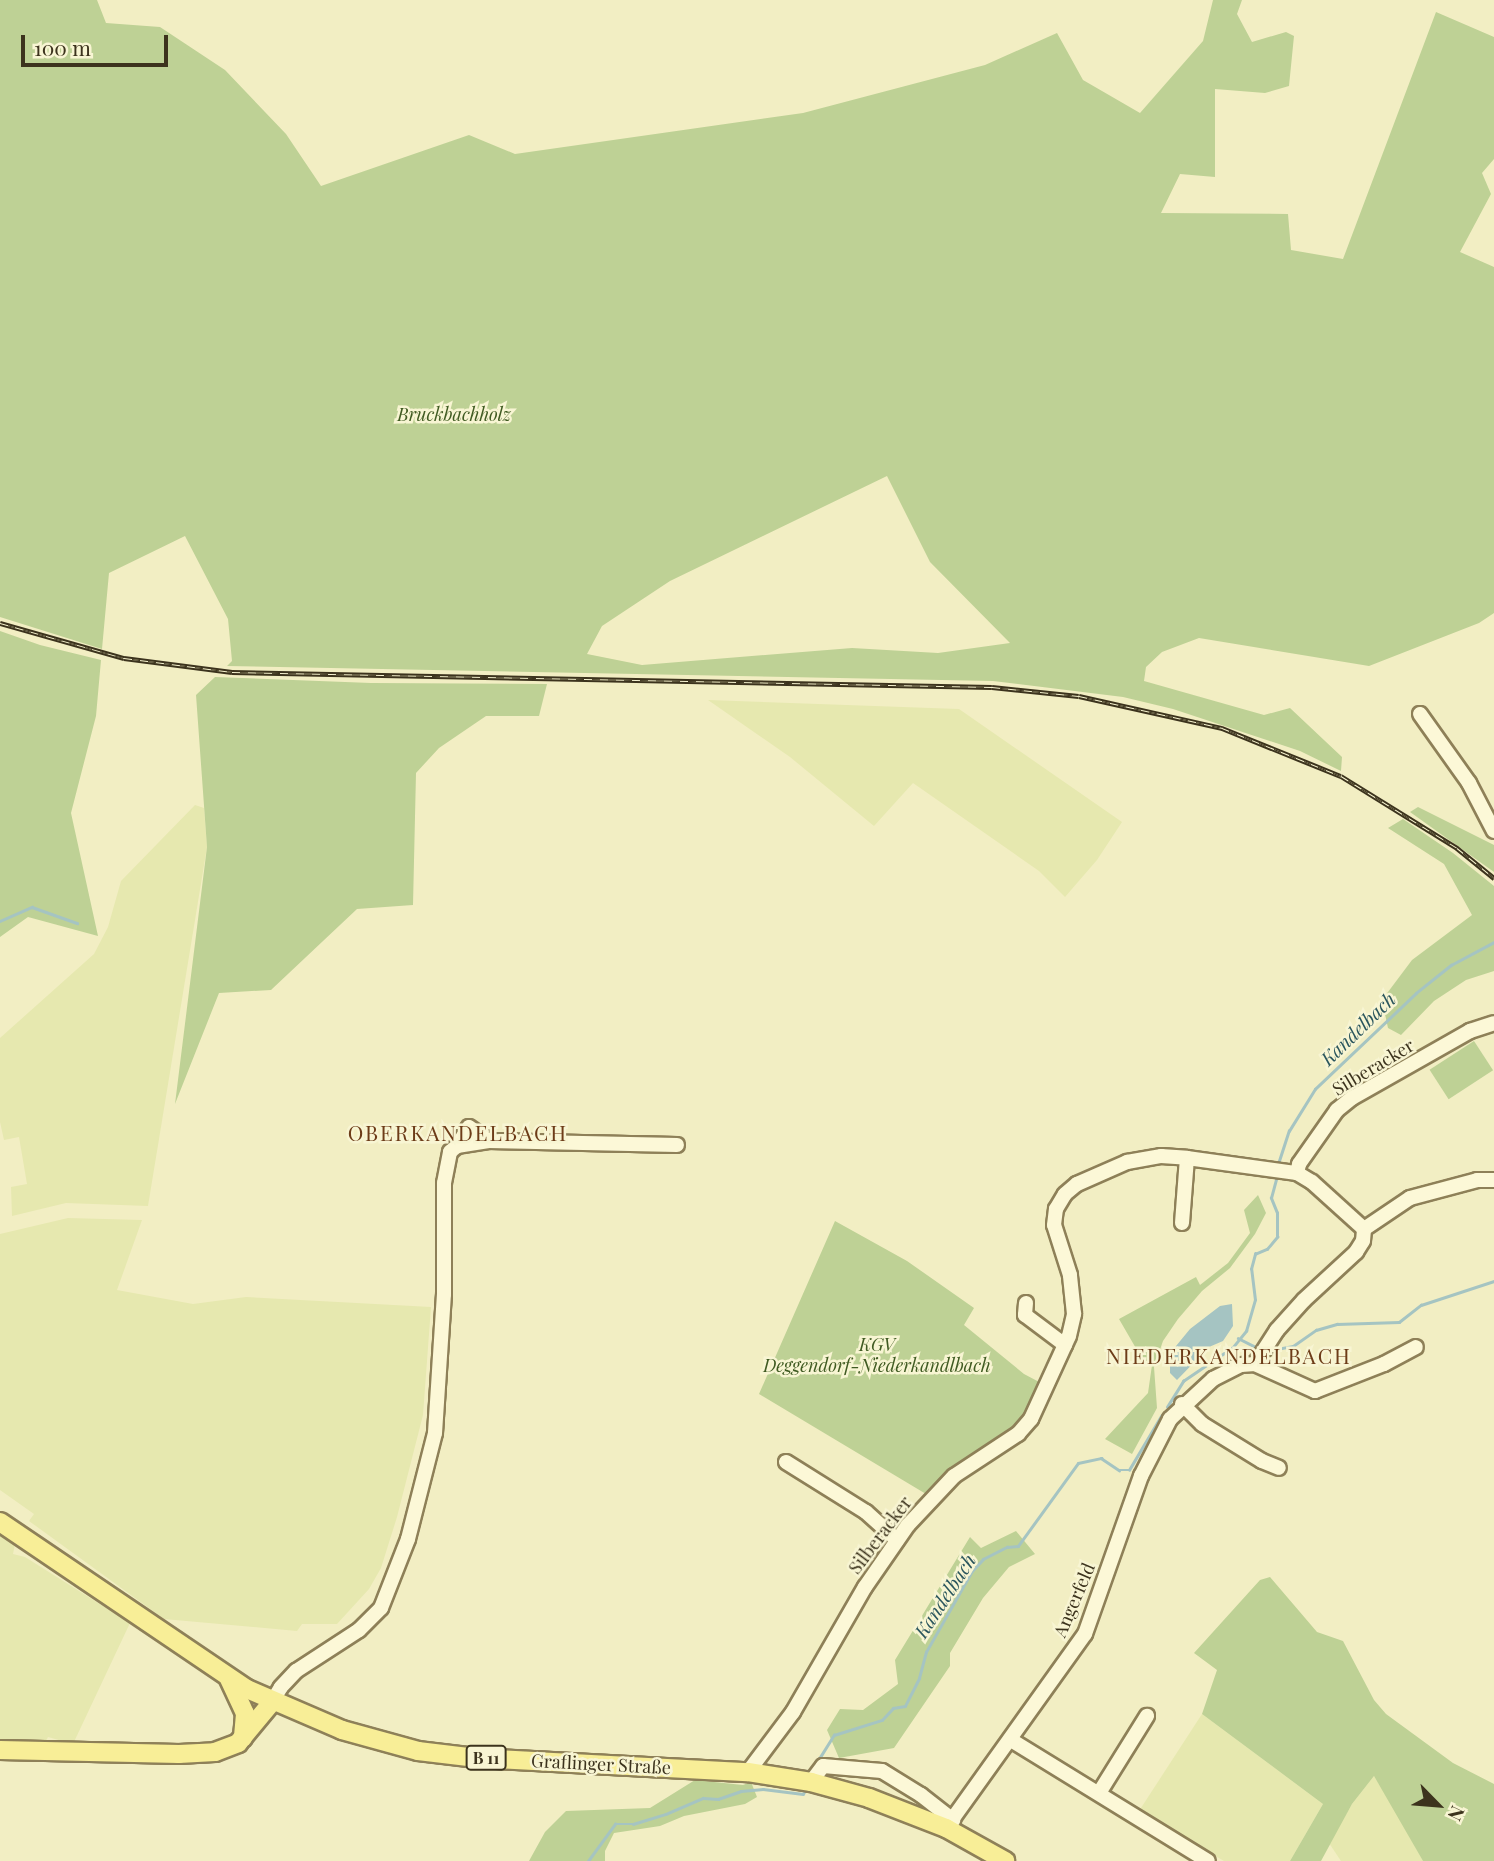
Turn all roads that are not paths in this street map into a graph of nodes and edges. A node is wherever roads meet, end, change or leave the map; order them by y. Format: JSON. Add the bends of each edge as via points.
{"nodes":[{"id":1,"x":1420,"y":714,"type":"dead end"},
{"id":2,"x":1494,"y":831,"type":"edge"},
{"id":3,"x":1494,"y":1023,"type":"edge"},
{"id":4,"x":677,"y":1146,"type":"dead end"},
{"id":5,"x":1187,"y":1158,"type":"junction"},
{"id":6,"x":1297,"y":1173,"type":"junction"},
{"id":7,"x":1494,"y":1180,"type":"edge"},
{"id":8,"x":1182,"y":1223,"type":"dead end"},
{"id":9,"x":1364,"y":1229,"type":"junction"},
{"id":10,"x":1026,"y":1303,"type":"dead end"},
{"id":11,"x":1065,"y":1345,"type":"junction"},
{"id":12,"x":1416,"y":1347,"type":"dead end"},
{"id":13,"x":1255,"y":1364,"type":"junction"},
{"id":14,"x":1182,"y":1405,"type":"junction"},
{"id":15,"x":786,"y":1462,"type":"dead end"},
{"id":16,"x":1279,"y":1468,"type":"dead end"},
{"id":17,"x":0,"y":1521,"type":"edge"},
{"id":18,"x":897,"y":1541,"type":"junction"},
{"id":19,"x":228,"y":1677,"type":"junction"},
{"id":20,"x":272,"y":1702,"type":"junction"},
{"id":21,"x":1147,"y":1716,"type":"dead end"},
{"id":22,"x":243,"y":1738,"type":"junction"},
{"id":23,"x":1011,"y":1740,"type":"junction"},
{"id":24,"x":0,"y":1750,"type":"edge"},
{"id":25,"x":748,"y":1772,"type":"junction"},
{"id":26,"x":811,"y":1782,"type":"junction"},
{"id":27,"x":1098,"y":1793,"type":"junction"},
{"id":28,"x":949,"y":1824,"type":"junction"},
{"id":29,"x":1005,"y":1861,"type":"edge"},
{"id":30,"x":1208,"y":1861,"type":"edge"}],
"edges":[{"from":1,"to":2,"type":"street","via":[[1469,783]]},
{"from":3,"to":6,"type":"street","name":"Silberacker","via":[[1470,1031],[1352,1098],[1337,1110]]},
{"from":4,"to":20,"type":"street","via":[[489,1141],[469,1127],[450,1152],[444,1183],[444,1294],[435,1433],[408,1539],[381,1608],[359,1630],[296,1671]]},
{"from":5,"to":6,"type":"street","name":"Silberacker"},
{"from":5,"to":8,"type":"street"},
{"from":5,"to":11,"type":"street","name":"Silberacker","via":[[1161,1156],[1127,1162],[1065,1194],[1054,1225],[1074,1296]]},
{"from":6,"to":9,"type":"street","name":"Silberacker"},
{"from":7,"to":9,"type":"street","via":[[1477,1180],[1410,1198]]},
{"from":9,"to":13,"type":"street","via":[[1356,1252],[1304,1300]]},
{"from":10,"to":11,"type":"street","via":[[1025,1315]]},
{"from":11,"to":18,"type":"street","name":"Silberacker","via":[[1031,1419],[1018,1434],[954,1476]]},
{"from":12,"to":13,"type":"street","via":[[1315,1391]]},
{"from":13,"to":14,"type":"street","name":"Angerfeld","via":[[1241,1364],[1213,1379]]},
{"from":14,"to":16,"type":"street","via":[[1202,1424]]},
{"from":14,"to":23,"type":"street","name":"Angerfeld","via":[[1145,1466],[1084,1634]]},
{"from":15,"to":18,"type":"street","via":[[866,1512]]},
{"from":17,"to":19,"type":"main road","number":"B 11"},
{"from":18,"to":25,"type":"street","name":"Silberacker","via":[[793,1712]]},
{"from":19,"to":20,"type":"main road","number":"B 11"},
{"from":19,"to":22,"type":"main road","via":[[245,1714]]},
{"from":20,"to":22,"type":"main road"},
{"from":20,"to":25,"type":"main road","name":"Graflinger Straße","number":"B 11","via":[[342,1730],[418,1751]]},
{"from":21,"to":27,"type":"street"},
{"from":22,"to":24,"type":"main road","via":[[215,1752],[179,1754]]},
{"from":23,"to":27,"type":"street"},
{"from":23,"to":28,"type":"street","name":"Angerfeld"},
{"from":25,"to":26,"type":"main road","name":"Graflinger Straße","number":"B 11"},
{"from":26,"to":28,"type":"main road","name":"Graflinger Straße","number":"B 11"},
{"from":26,"to":28,"type":"street","via":[[823,1766],[882,1770],[921,1795]]},
{"from":27,"to":30,"type":"street"},
{"from":28,"to":29,"type":"main road","name":"Graflinger Straße","number":"B 11"}]}
